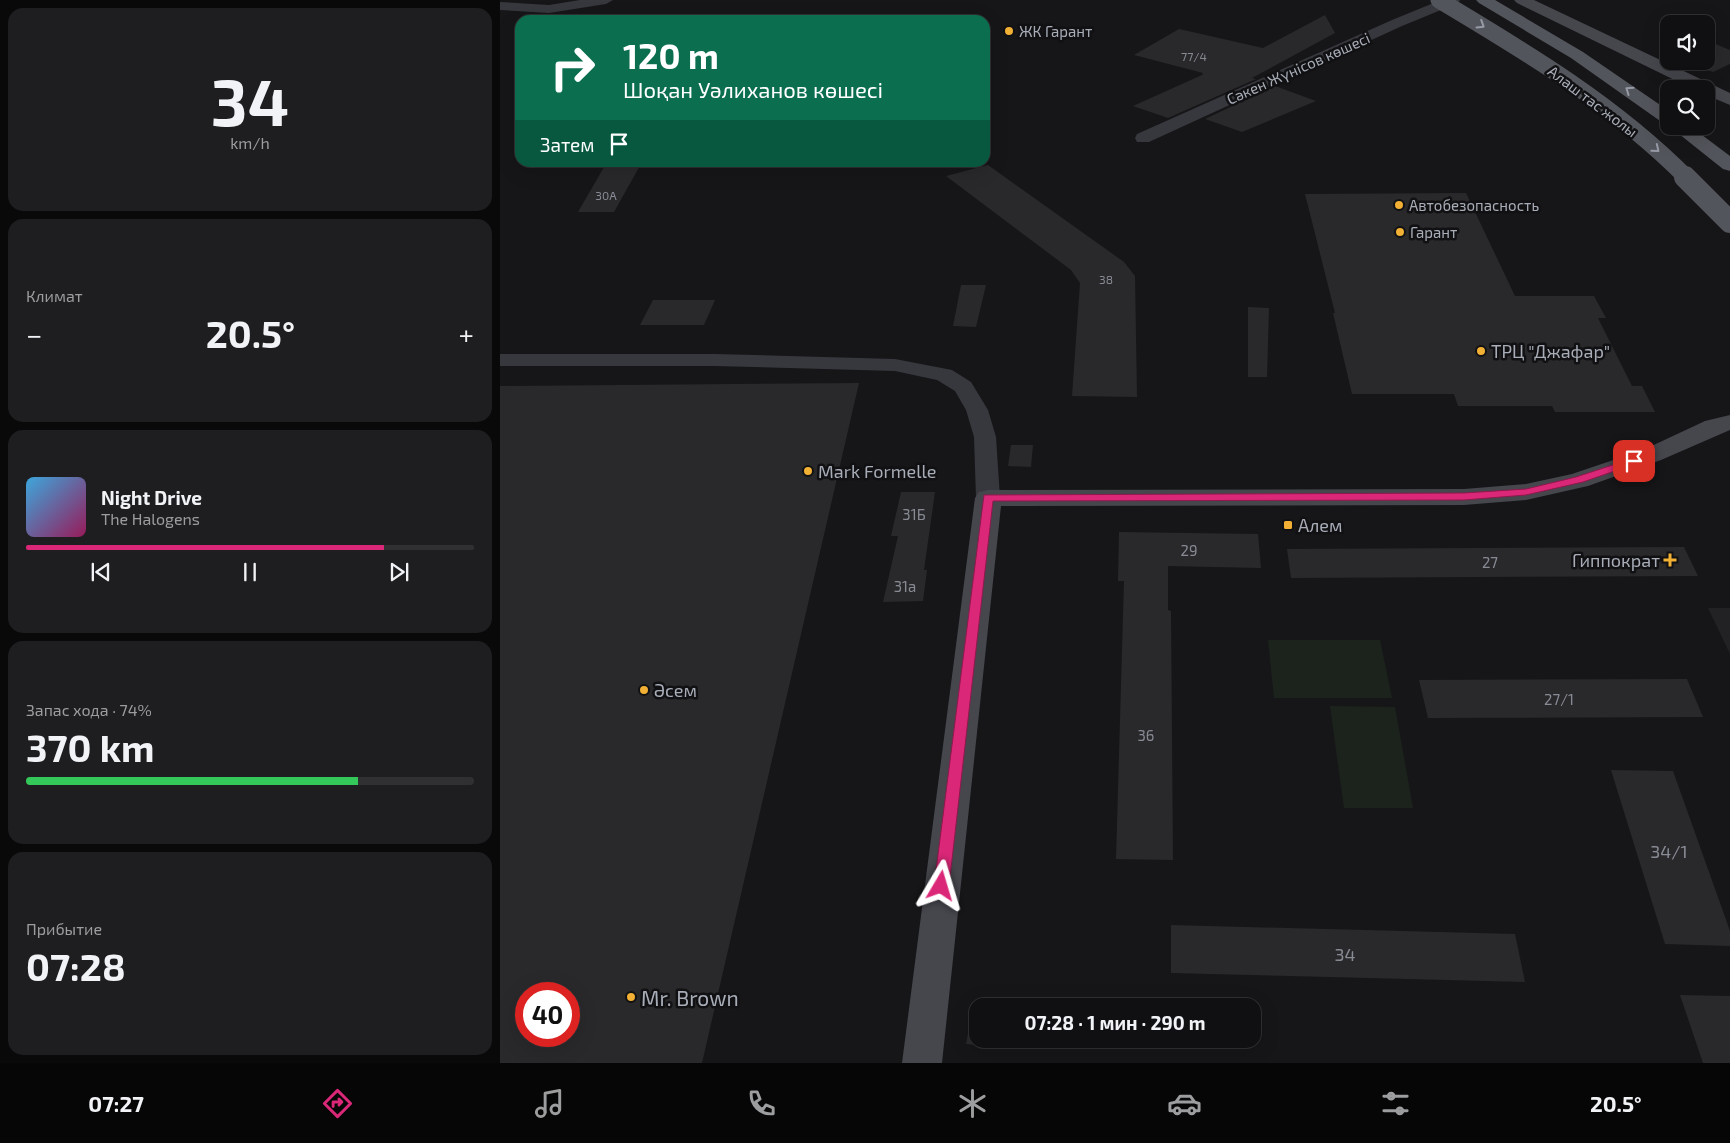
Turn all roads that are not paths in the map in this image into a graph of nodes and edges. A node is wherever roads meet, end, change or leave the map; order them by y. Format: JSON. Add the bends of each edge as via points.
{"nodes":[{"id":1,"x":606,"y":0,"type":"edge"},
{"id":2,"x":1440,"y":0,"type":"edge"},
{"id":3,"x":1453,"y":0,"type":"edge"},
{"id":4,"x":1484,"y":0,"type":"edge"},
{"id":5,"x":1522,"y":0,"type":"edge"},
{"id":6,"x":500,"y":6,"type":"edge"},
{"id":7,"x":1660,"y":65,"type":"edge"},
{"id":8,"x":1670,"y":70,"type":"joint"},
{"id":9,"x":1730,"y":92,"type":"edge"},
{"id":10,"x":1730,"y":100,"type":"edge"},
{"id":11,"x":1660,"y":113,"type":"edge"},
{"id":12,"x":1690,"y":135,"type":"edge"},
{"id":13,"x":1143,"y":138,"type":"dead end"},
{"id":14,"x":1730,"y":165,"type":"edge"},
{"id":15,"x":1730,"y":222,"type":"edge"},
{"id":16,"x":500,"y":360,"type":"edge"},
{"id":17,"x":1730,"y":422,"type":"edge"},
{"id":18,"x":988,"y":498,"type":"junction"},
{"id":19,"x":922,"y":1063,"type":"edge"}],
"edges":[{"from":1,"to":6,"type":"street","via":[[549,9]]},
{"from":2,"to":15,"type":"main road","name":"Алаш тас жолы","one_way":true,"bridge":true,"via":[[1537,59],[1598,102],[1664,156]]},
{"from":3,"to":13,"type":"street","name":"Сәкен Жүнісов көшесі"},
{"from":11,"to":4,"type":"main road","name":"Алаш тас жолы","one_way":true,"via":[[1577,55]]},
{"from":5,"to":7,"type":"street"},
{"from":8,"to":9,"type":"street"},
{"from":8,"to":10,"type":"street"},
{"from":12,"to":14,"type":"main road"},
{"from":16,"to":18,"type":"street","via":[[716,360],[895,365],[944,375],[963,387],[978,410],[985,437]]},
{"from":17,"to":18,"type":"street","via":[[1714,426],[1652,455],[1579,480],[1526,492],[1455,497]]},
{"from":18,"to":19,"type":"street"}]}
